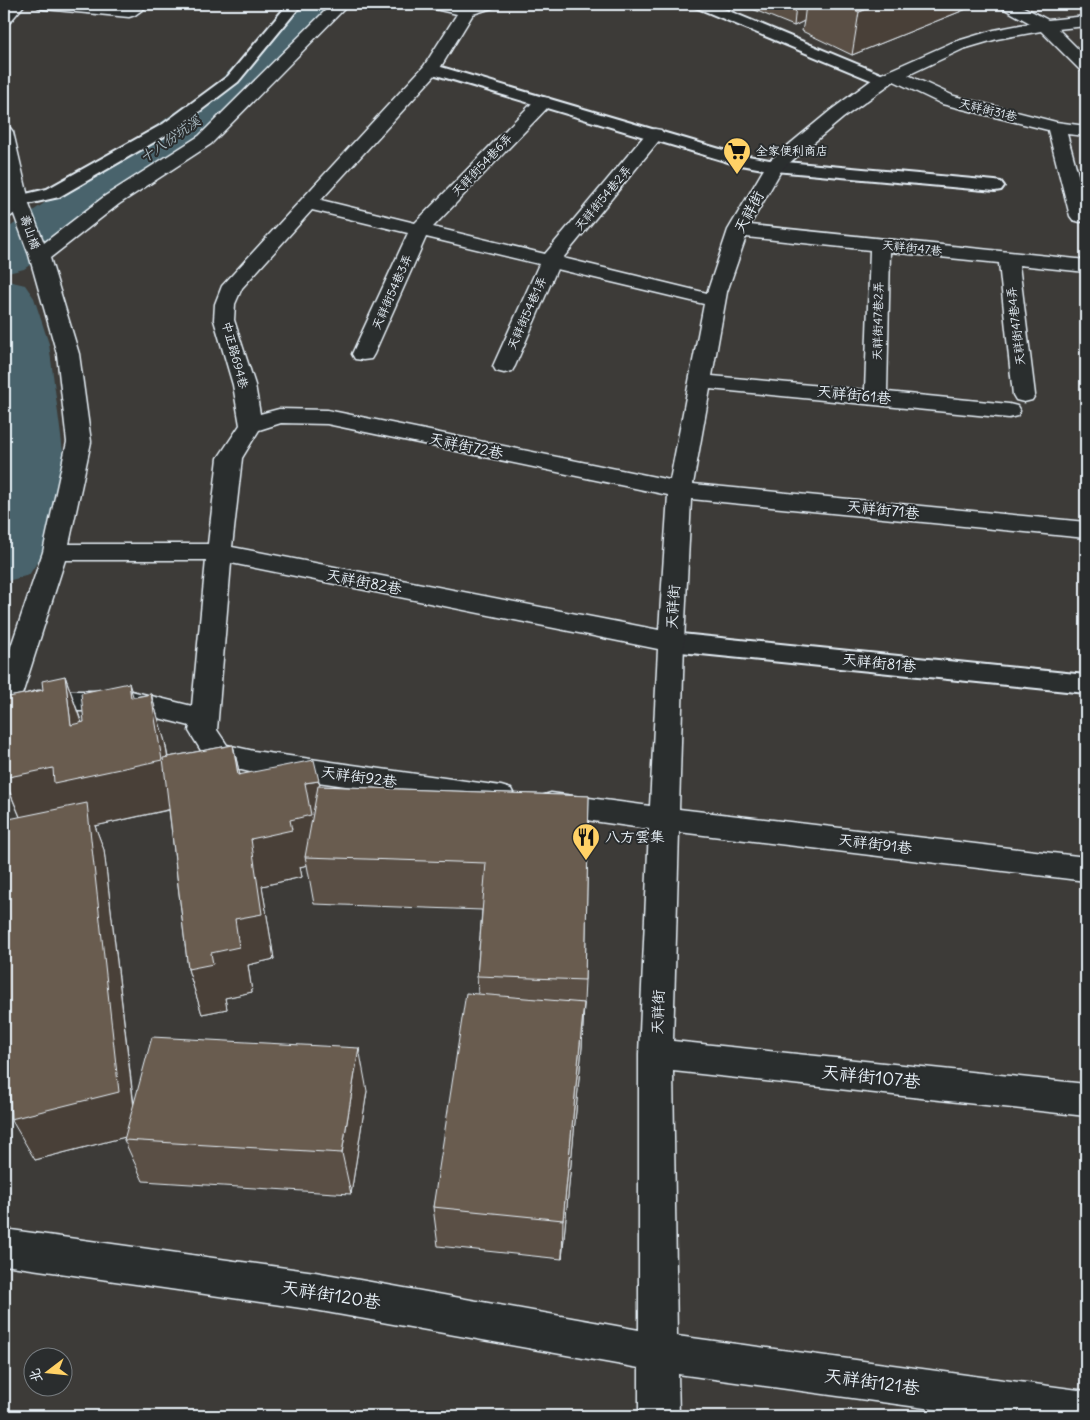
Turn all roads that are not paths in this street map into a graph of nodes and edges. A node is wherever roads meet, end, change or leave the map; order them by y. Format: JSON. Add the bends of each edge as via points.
{"nodes":[{"id":1,"x":17,"y":4,"type":"edge"},
{"id":2,"x":44,"y":4,"type":"edge"},
{"id":3,"x":142,"y":4,"type":"edge"},
{"id":4,"x":295,"y":4,"type":"edge"},
{"id":5,"x":341,"y":4,"type":"edge"},
{"id":6,"x":360,"y":4,"type":"edge"},
{"id":7,"x":432,"y":4,"type":"edge"},
{"id":8,"x":489,"y":4,"type":"edge"},
{"id":9,"x":700,"y":4,"type":"edge"},
{"id":10,"x":1007,"y":4,"type":"edge"},
{"id":11,"x":467,"y":11,"type":"junction"},
{"id":12,"x":4,"y":19,"type":"edge"},
{"id":13,"x":1086,"y":21,"type":"edge"},
{"id":14,"x":1045,"y":25,"type":"junction"},
{"id":15,"x":1086,"y":66,"type":"edge"},
{"id":16,"x":432,"y":69,"type":"junction"},
{"id":17,"x":888,"y":77,"type":"junction"},
{"id":18,"x":544,"y":102,"type":"junction"},
{"id":19,"x":1056,"y":128,"type":"junction"},
{"id":20,"x":1086,"y":131,"type":"edge"},
{"id":21,"x":4,"y":132,"type":"edge"},
{"id":22,"x":655,"y":134,"type":"junction"},
{"id":23,"x":216,"y":152,"type":"dead end"},
{"id":24,"x":775,"y":166,"type":"junction"},
{"id":25,"x":995,"y":186,"type":"dead end"},
{"id":26,"x":308,"y":203,"type":"junction"},
{"id":27,"x":15,"y":208,"type":"edge"},
{"id":28,"x":1080,"y":216,"type":"dead end"},
{"id":29,"x":420,"y":229,"type":"junction"},
{"id":30,"x":738,"y":230,"type":"junction"},
{"id":31,"x":880,"y":244,"type":"junction"},
{"id":32,"x":39,"y":256,"type":"junction"},
{"id":33,"x":1008,"y":258,"type":"junction"},
{"id":34,"x":550,"y":261,"type":"junction"},
{"id":35,"x":1086,"y":266,"type":"edge"},
{"id":36,"x":716,"y":301,"type":"junction"},
{"id":37,"x":363,"y":354,"type":"dead end"},
{"id":38,"x":504,"y":366,"type":"dead end"},
{"id":39,"x":699,"y":381,"type":"junction"},
{"id":40,"x":876,"y":398,"type":"junction"},
{"id":41,"x":1016,"y":403,"type":"joint"},
{"id":42,"x":251,"y":425,"type":"junction"},
{"id":43,"x":680,"y":490,"type":"junction"},
{"id":44,"x":1086,"y":530,"type":"edge"},
{"id":45,"x":55,"y":552,"type":"junction"},
{"id":46,"x":219,"y":552,"type":"junction"},
{"id":47,"x":671,"y":642,"type":"junction"},
{"id":48,"x":1086,"y":684,"type":"edge"},
{"id":49,"x":5,"y":709,"type":"edge"},
{"id":50,"x":205,"y":720,"type":"junction"},
{"id":51,"x":664,"y":819,"type":"junction"},
{"id":52,"x":1086,"y":869,"type":"edge"},
{"id":53,"x":656,"y":1054,"type":"junction"},
{"id":54,"x":1086,"y":1100,"type":"edge"},
{"id":55,"x":4,"y":1247,"type":"edge"},
{"id":56,"x":657,"y":1352,"type":"junction"},
{"id":57,"x":1086,"y":1411,"type":"edge"},
{"id":58,"x":659,"y":1416,"type":"edge"}],
"edges":[{"from":1,"to":12,"type":"street"},
{"from":2,"to":3,"type":"street","via":[[129,12]]},
{"from":4,"to":27,"type":"lane","via":[[233,79],[169,127],[53,193]]},
{"from":5,"to":32,"type":"street","via":[[205,140],[112,200]]},
{"from":6,"to":23,"type":"street"},
{"from":7,"to":11,"type":"street"},
{"from":8,"to":11,"type":"street"},
{"from":9,"to":17,"type":"lane"},
{"from":10,"to":14,"type":"street"},
{"from":11,"to":16,"type":"street","name":"中正路694巷"},
{"from":13,"to":14,"type":"street","name":"天祥街"},
{"from":14,"to":15,"type":"street"},
{"from":14,"to":17,"type":"street","name":"天祥街","via":[[994,34],[956,46]]},
{"from":16,"to":18,"type":"lane"},
{"from":16,"to":26,"type":"street","name":"中正路694巷"},
{"from":17,"to":19,"type":"street","name":"天祥街31巷","via":[[948,100]]},
{"from":17,"to":24,"type":"street","name":"天祥街"},
{"from":18,"to":22,"type":"lane"},
{"from":18,"to":29,"type":"street","name":"天祥街54巷6弄"},
{"from":19,"to":20,"type":"street","name":"天祥街31巷"},
{"from":19,"to":28,"type":"street"},
{"from":21,"to":27,"type":"street","name":"壽山橋"},
{"from":22,"to":24,"type":"lane","via":[[735,159]]},
{"from":22,"to":34,"type":"street","name":"天祥街54巷2弄"},
{"from":24,"to":25,"type":"lane"},
{"from":24,"to":30,"type":"street","name":"天祥街"},
{"from":26,"to":29,"type":"street"},
{"from":26,"to":42,"type":"street","name":"中正路694巷","via":[[232,286],[225,304],[224,320],[244,385]]},
{"from":27,"to":32,"type":"street","name":"壽山橋"},
{"from":29,"to":34,"type":"street"},
{"from":29,"to":37,"type":"street","name":"天祥街54巷3弄"},
{"from":30,"to":31,"type":"street","name":"天祥街47巷"},
{"from":30,"to":36,"type":"street","name":"天祥街"},
{"from":31,"to":33,"type":"street","name":"天祥街47巷"},
{"from":31,"to":40,"type":"street","name":"天祥街47巷2弄"},
{"from":32,"to":45,"type":"street","name":"壽山橋","via":[[68,354],[79,442]]},
{"from":33,"to":35,"type":"street","name":"天祥街47巷"},
{"from":33,"to":41,"type":"street","name":"天祥街47巷4弄"},
{"from":34,"to":36,"type":"street"},
{"from":34,"to":38,"type":"street","name":"天祥街54巷1弄"},
{"from":36,"to":39,"type":"street","name":"天祥街"},
{"from":39,"to":40,"type":"street","name":"天祥街61巷"},
{"from":39,"to":43,"type":"street","name":"天祥街"},
{"from":40,"to":41,"type":"street","name":"天祥街61巷"},
{"from":42,"to":43,"type":"street","name":"天祥街72巷","via":[[279,416],[326,417]]},
{"from":42,"to":46,"type":"street","via":[[230,458]]},
{"from":43,"to":44,"type":"street","name":"天祥街71巷"},
{"from":43,"to":47,"type":"street","name":"天祥街"},
{"from":45,"to":46,"type":"street","name":"天祥街82巷"},
{"from":45,"to":49,"type":"street","name":"壽山橋"},
{"from":46,"to":47,"type":"street","name":"天祥街82巷"},
{"from":46,"to":50,"type":"street"},
{"from":47,"to":48,"type":"lane","name":"天祥街81巷"},
{"from":47,"to":51,"type":"street","name":"天祥街"},
{"from":49,"to":50,"type":"street","via":[[131,701]]},
{"from":50,"to":51,"type":"street","name":"天祥街92巷","via":[[203,731],[218,754],[254,762]]},
{"from":51,"to":52,"type":"street","name":"天祥街91巷"},
{"from":51,"to":53,"type":"street","name":"天祥街"},
{"from":53,"to":54,"type":"street","name":"天祥街107巷"},
{"from":53,"to":56,"type":"street","name":"天祥街"},
{"from":55,"to":56,"type":"street","name":"天祥街120巷","via":[[315,1291]]},
{"from":56,"to":57,"type":"street","name":"天祥街121巷"},
{"from":56,"to":58,"type":"street","name":"天祥街"}]}
